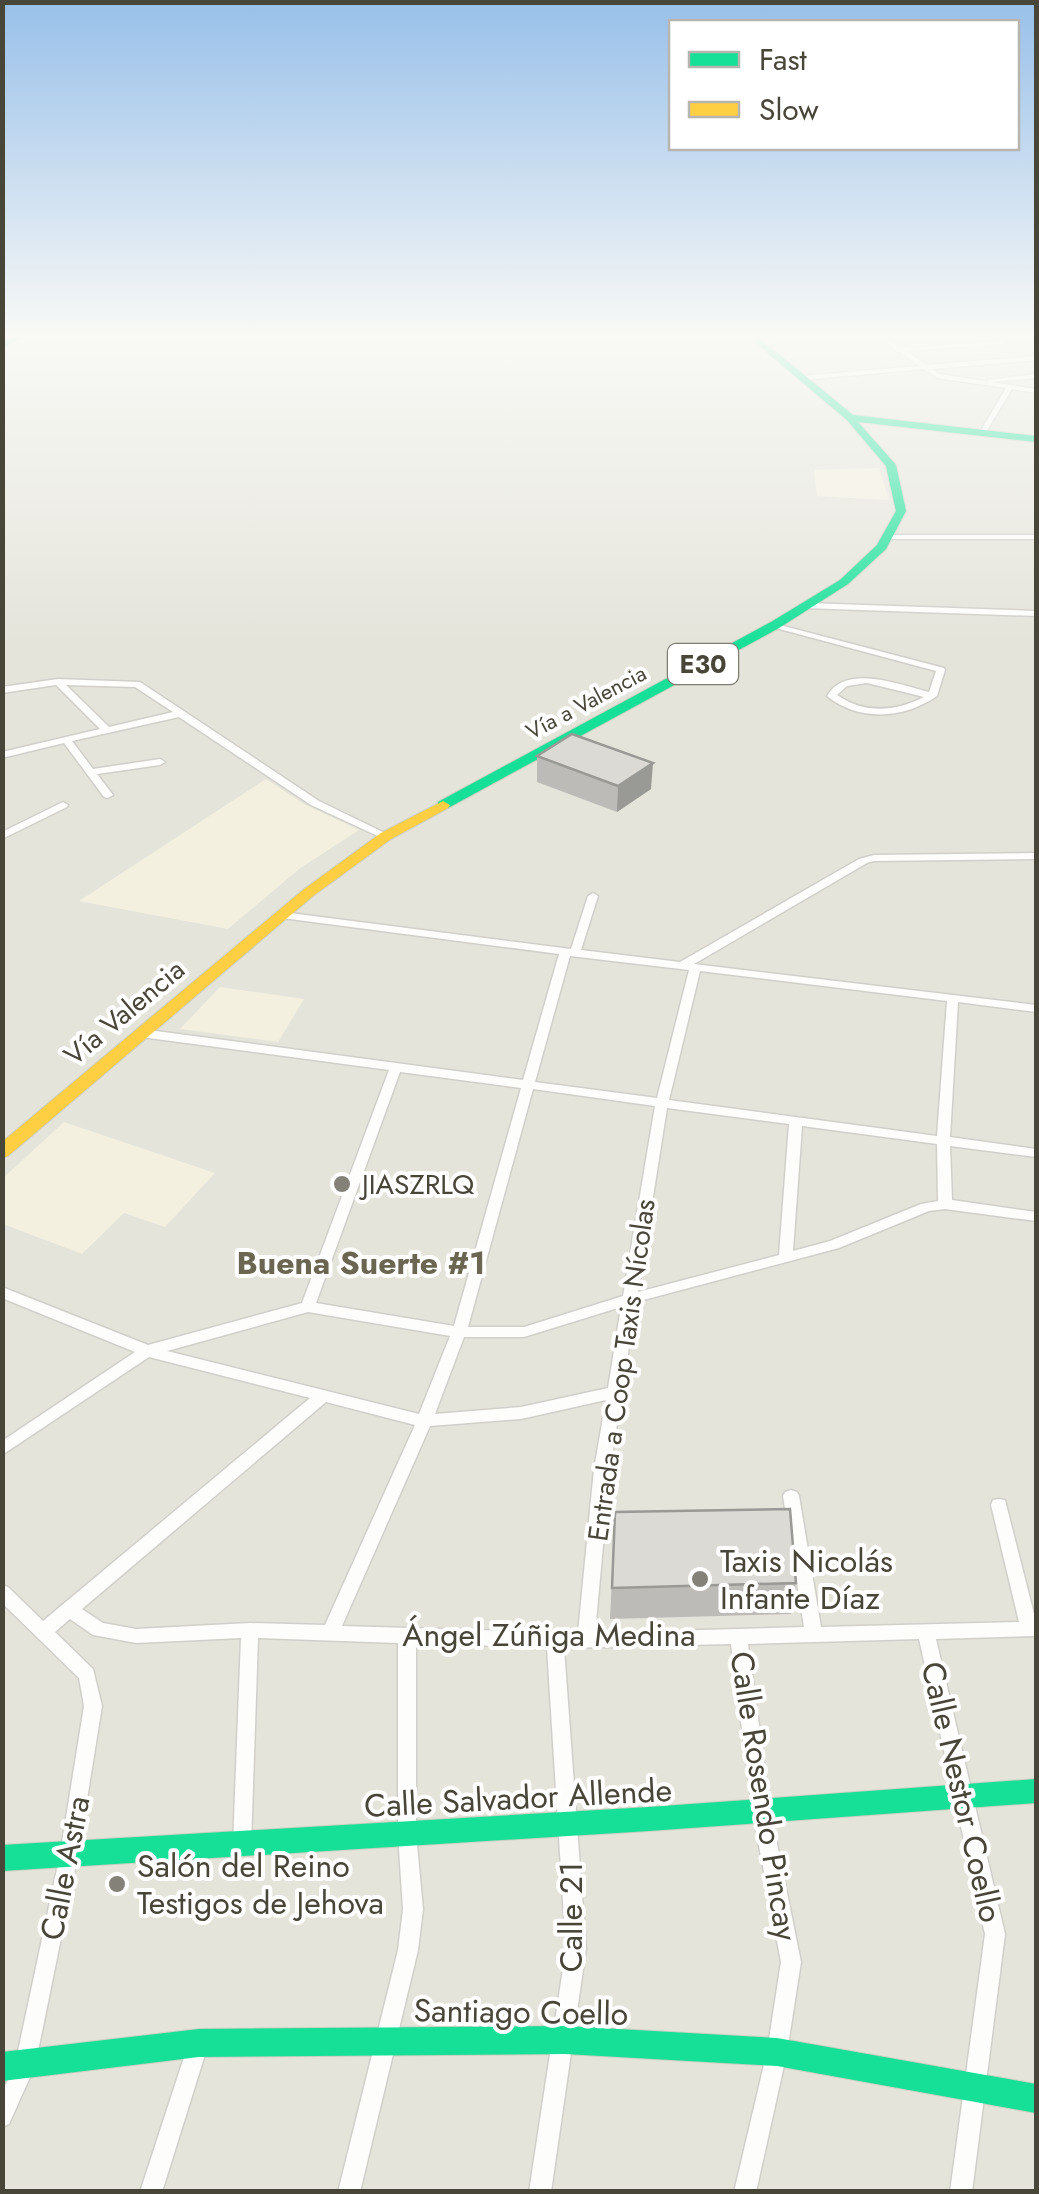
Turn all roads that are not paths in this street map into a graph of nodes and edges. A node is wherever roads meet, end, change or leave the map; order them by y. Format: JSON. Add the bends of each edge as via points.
{"nodes":[{"id":1,"x":871,"y":440,"type":"edge"},
{"id":2,"x":889,"y":537,"type":"junction"},
{"id":3,"x":1036,"y":537,"type":"edge"},
{"id":4,"x":807,"y":606,"type":"junction"},
{"id":5,"x":1036,"y":614,"type":"edge"},
{"id":6,"x":775,"y":626,"type":"junction"},
{"id":7,"x":58,"y":682,"type":"junction"},
{"id":8,"x":2,"y":690,"type":"edge"},
{"id":9,"x":932,"y":696,"type":"junction"},
{"id":10,"x":183,"y":713,"type":"junction"},
{"id":11,"x":107,"y":730,"type":"junction"},
{"id":12,"x":66,"y":740,"type":"junction"},
{"id":13,"x":2,"y":756,"type":"edge"},
{"id":14,"x":160,"y":762,"type":"dead end"},
{"id":15,"x":90,"y":772,"type":"junction"},
{"id":16,"x":108,"y":795,"type":"dead end"},
{"id":17,"x":63,"y":805,"type":"dead end"},
{"id":18,"x":2,"y":836,"type":"edge"},
{"id":19,"x":386,"y":836,"type":"junction"},
{"id":20,"x":1036,"y":856,"type":"edge"},
{"id":21,"x":593,"y":896,"type":"dead end"},
{"id":22,"x":282,"y":915,"type":"junction"},
{"id":23,"x":570,"y":953,"type":"junction"},
{"id":24,"x":680,"y":966,"type":"junction"},
{"id":25,"x":695,"y":968,"type":"junction"},
{"id":26,"x":953,"y":997,"type":"junction"},
{"id":27,"x":1036,"y":1008,"type":"edge"},
{"id":28,"x":141,"y":1034,"type":"junction"},
{"id":29,"x":396,"y":1067,"type":"junction"},
{"id":30,"x":528,"y":1085,"type":"junction"},
{"id":31,"x":662,"y":1102,"type":"junction"},
{"id":32,"x":796,"y":1121,"type":"junction"},
{"id":33,"x":943,"y":1140,"type":"junction"},
{"id":34,"x":2,"y":1152,"type":"edge"},
{"id":35,"x":1036,"y":1153,"type":"edge"},
{"id":36,"x":945,"y":1204,"type":"junction"},
{"id":37,"x":1036,"y":1217,"type":"edge"},
{"id":38,"x":786,"y":1258,"type":"junction"},
{"id":39,"x":2,"y":1292,"type":"edge"},
{"id":40,"x":630,"y":1299,"type":"junction"},
{"id":41,"x":308,"y":1307,"type":"junction"},
{"id":42,"x":458,"y":1332,"type":"junction"},
{"id":43,"x":147,"y":1351,"type":"junction"},
{"id":44,"x":615,"y":1392,"type":"junction"},
{"id":45,"x":321,"y":1398,"type":"junction"},
{"id":46,"x":422,"y":1421,"type":"junction"},
{"id":47,"x":2,"y":1450,"type":"edge"},
{"id":48,"x":791,"y":1496,"type":"dead end"},
{"id":49,"x":999,"y":1505,"type":"dead end"},
{"id":50,"x":2,"y":1592,"type":"edge"},
{"id":51,"x":70,"y":1609,"type":"junction"},
{"id":52,"x":1033,"y":1629,"type":"edge"},
{"id":53,"x":44,"y":1630,"type":"junction"},
{"id":54,"x":250,"y":1630,"type":"junction"},
{"id":55,"x":331,"y":1632,"type":"junction"},
{"id":56,"x":813,"y":1632,"type":"junction"},
{"id":57,"x":926,"y":1632,"type":"junction"},
{"id":58,"x":407,"y":1636,"type":"junction"},
{"id":59,"x":738,"y":1636,"type":"junction"},
{"id":60,"x":586,"y":1638,"type":"junction"},
{"id":61,"x":555,"y":1641,"type":"junction"},
{"id":62,"x":1036,"y":1791,"type":"edge"},
{"id":63,"x":965,"y":1795,"type":"junction"},
{"id":64,"x":762,"y":1814,"type":"junction"},
{"id":65,"x":569,"y":1822,"type":"junction"},
{"id":66,"x":407,"y":1834,"type":"junction"},
{"id":67,"x":242,"y":1845,"type":"junction"},
{"id":68,"x":70,"y":1854,"type":"junction"},
{"id":69,"x":2,"y":1858,"type":"edge"},
{"id":70,"x":386,"y":2040,"type":"junction"},
{"id":71,"x":566,"y":2040,"type":"junction"},
{"id":72,"x":199,"y":2042,"type":"junction"},
{"id":73,"x":777,"y":2052,"type":"junction"},
{"id":74,"x":25,"y":2066,"type":"junction"},
{"id":75,"x":2,"y":2068,"type":"edge"},
{"id":76,"x":976,"y":2086,"type":"junction"},
{"id":77,"x":1036,"y":2099,"type":"edge"},
{"id":78,"x":2,"y":2117,"type":"edge"},
{"id":79,"x":151,"y":2192,"type":"edge"},
{"id":80,"x":350,"y":2192,"type":"edge"},
{"id":81,"x":540,"y":2192,"type":"edge"},
{"id":82,"x":745,"y":2192,"type":"edge"},
{"id":83,"x":961,"y":2192,"type":"edge"}],
"edges":[{"from":1,"to":2,"type":"main road","via":[[894,475],[901,511]]},
{"from":2,"to":3,"type":"street"},
{"from":2,"to":4,"type":"main road","name":"Vía a Valencia","number":"E30","via":[[856,573]]},
{"from":4,"to":5,"type":"street"},
{"from":4,"to":6,"type":"main road","name":"Vía a Valencia","number":"E30"},
{"from":6,"to":9,"type":"street","via":[[938,667]]},
{"from":6,"to":19,"type":"main road","name":"Vía a Valencia","number":"E30"},
{"from":7,"to":8,"type":"street"},
{"from":7,"to":10,"type":"street","via":[[137,684]]},
{"from":7,"to":11,"type":"street"},
{"from":9,"to":9,"type":"street","via":[[880,713],[832,696],[859,680]]},
{"from":10,"to":11,"type":"street"},
{"from":10,"to":19,"type":"street","via":[[315,804]]},
{"from":11,"to":12,"type":"street"},
{"from":12,"to":13,"type":"street"},
{"from":12,"to":15,"type":"street"},
{"from":14,"to":15,"type":"street"},
{"from":15,"to":16,"type":"street"},
{"from":17,"to":18,"type":"street"},
{"from":19,"to":22,"type":"main road","name":"Vía a Valencia","number":"E30"},
{"from":20,"to":24,"type":"street","via":[[874,858]]},
{"from":21,"to":23,"type":"street"},
{"from":22,"to":23,"type":"street"},
{"from":22,"to":28,"type":"main road","name":"Vía Valencia","number":"E30"},
{"from":23,"to":24,"type":"street"},
{"from":23,"to":30,"type":"street"},
{"from":24,"to":25,"type":"street"},
{"from":25,"to":26,"type":"street"},
{"from":25,"to":31,"type":"street","name":"Entrada a Coop Taxis Nícolas"},
{"from":26,"to":27,"type":"street"},
{"from":26,"to":33,"type":"street"},
{"from":28,"to":29,"type":"street"},
{"from":28,"to":34,"type":"main road","name":"Vía Valencia","number":"E30"},
{"from":29,"to":30,"type":"street"},
{"from":29,"to":41,"type":"street"},
{"from":30,"to":31,"type":"street"},
{"from":30,"to":42,"type":"street"},
{"from":31,"to":32,"type":"street"},
{"from":31,"to":40,"type":"street","name":"Entrada a Coop Taxis Nícolas"},
{"from":32,"to":33,"type":"street"},
{"from":32,"to":38,"type":"street"},
{"from":33,"to":35,"type":"street"},
{"from":33,"to":36,"type":"street"},
{"from":36,"to":37,"type":"street"},
{"from":36,"to":38,"type":"street"},
{"from":38,"to":40,"type":"street"},
{"from":39,"to":43,"type":"street"},
{"from":40,"to":42,"type":"street","via":[[524,1332]]},
{"from":40,"to":44,"type":"street","name":"Entrada a Coop Taxis Nícolas"},
{"from":41,"to":42,"type":"street"},
{"from":41,"to":43,"type":"street"},
{"from":42,"to":46,"type":"street"},
{"from":43,"to":45,"type":"street"},
{"from":43,"to":47,"type":"street"},
{"from":44,"to":46,"type":"street","via":[[521,1413]]},
{"from":44,"to":60,"type":"street","name":"Entrada a Coop Taxis Nícolas"},
{"from":45,"to":46,"type":"street"},
{"from":45,"to":51,"type":"street"},
{"from":46,"to":55,"type":"street"},
{"from":48,"to":56,"type":"street"},
{"from":49,"to":52,"type":"street"},
{"from":50,"to":53,"type":"street","name":"Calle Astra"},
{"from":51,"to":53,"type":"street"},
{"from":51,"to":54,"type":"street","name":"Ángel Zúñiga Medina","via":[[116,1636]]},
{"from":52,"to":57,"type":"street","name":"Ángel Zúñiga Medina"},
{"from":53,"to":68,"type":"street","name":"Calle Astra","via":[[92,1688]]},
{"from":54,"to":55,"type":"street","name":"Ángel Zúñiga Medina"},
{"from":54,"to":67,"type":"street"},
{"from":55,"to":58,"type":"street","name":"Ángel Zúñiga Medina"},
{"from":56,"to":57,"type":"street","name":"Ángel Zúñiga Medina"},
{"from":56,"to":59,"type":"street","name":"Ángel Zúñiga Medina"},
{"from":57,"to":63,"type":"street","name":"Calle Nestor Coello"},
{"from":58,"to":61,"type":"street","name":"Ángel Zúñiga Medina"},
{"from":58,"to":66,"type":"street"},
{"from":59,"to":60,"type":"street","name":"Ángel Zúñiga Medina"},
{"from":59,"to":64,"type":"street","name":"Calle Rosendo Pincay"},
{"from":60,"to":61,"type":"street","name":"Ángel Zúñiga Medina"},
{"from":61,"to":65,"type":"street","name":"Calle 21"},
{"from":62,"to":63,"type":"main road","name":"Calle Salvador Allende"},
{"from":63,"to":64,"type":"main road","name":"Calle Salvador Allende"},
{"from":63,"to":76,"type":"street","name":"Calle Nestor Coello","via":[[995,1934]]},
{"from":64,"to":65,"type":"main road","name":"Calle Salvador Allende"},
{"from":64,"to":73,"type":"street","name":"Calle Rosendo Pincay","via":[[790,1962]]},
{"from":65,"to":66,"type":"main road","name":"Calle Salvador Allende"},
{"from":65,"to":71,"type":"street","name":"Calle 21","via":[[576,1950]]},
{"from":66,"to":67,"type":"main road","name":"Calle Salvador Allende"},
{"from":66,"to":70,"type":"street","via":[[408,1950]]},
{"from":67,"to":68,"type":"main road","name":"Calle Salvador Allende"},
{"from":68,"to":69,"type":"main road","name":"Calle Salvador Allende"},
{"from":68,"to":74,"type":"street","name":"Calle Astra"},
{"from":70,"to":71,"type":"main road","name":"Santiago Coello"},
{"from":70,"to":72,"type":"main road","name":"Santiago Coello"},
{"from":70,"to":80,"type":"street"},
{"from":71,"to":73,"type":"main road","name":"Santiago Coello"},
{"from":71,"to":81,"type":"street","name":"Calle 21"},
{"from":72,"to":74,"type":"main road","name":"Santiago Coello"},
{"from":72,"to":79,"type":"street"},
{"from":73,"to":76,"type":"main road","name":"Santiago Coello"},
{"from":73,"to":82,"type":"street","name":"Calle Rosendo Pincay"},
{"from":74,"to":75,"type":"main road","name":"Santiago Coello"},
{"from":74,"to":78,"type":"street","name":"Calle Astra"},
{"from":76,"to":77,"type":"main road","name":"Santiago Coello"},
{"from":76,"to":83,"type":"street","name":"Calle Nestor Coello"}]}
